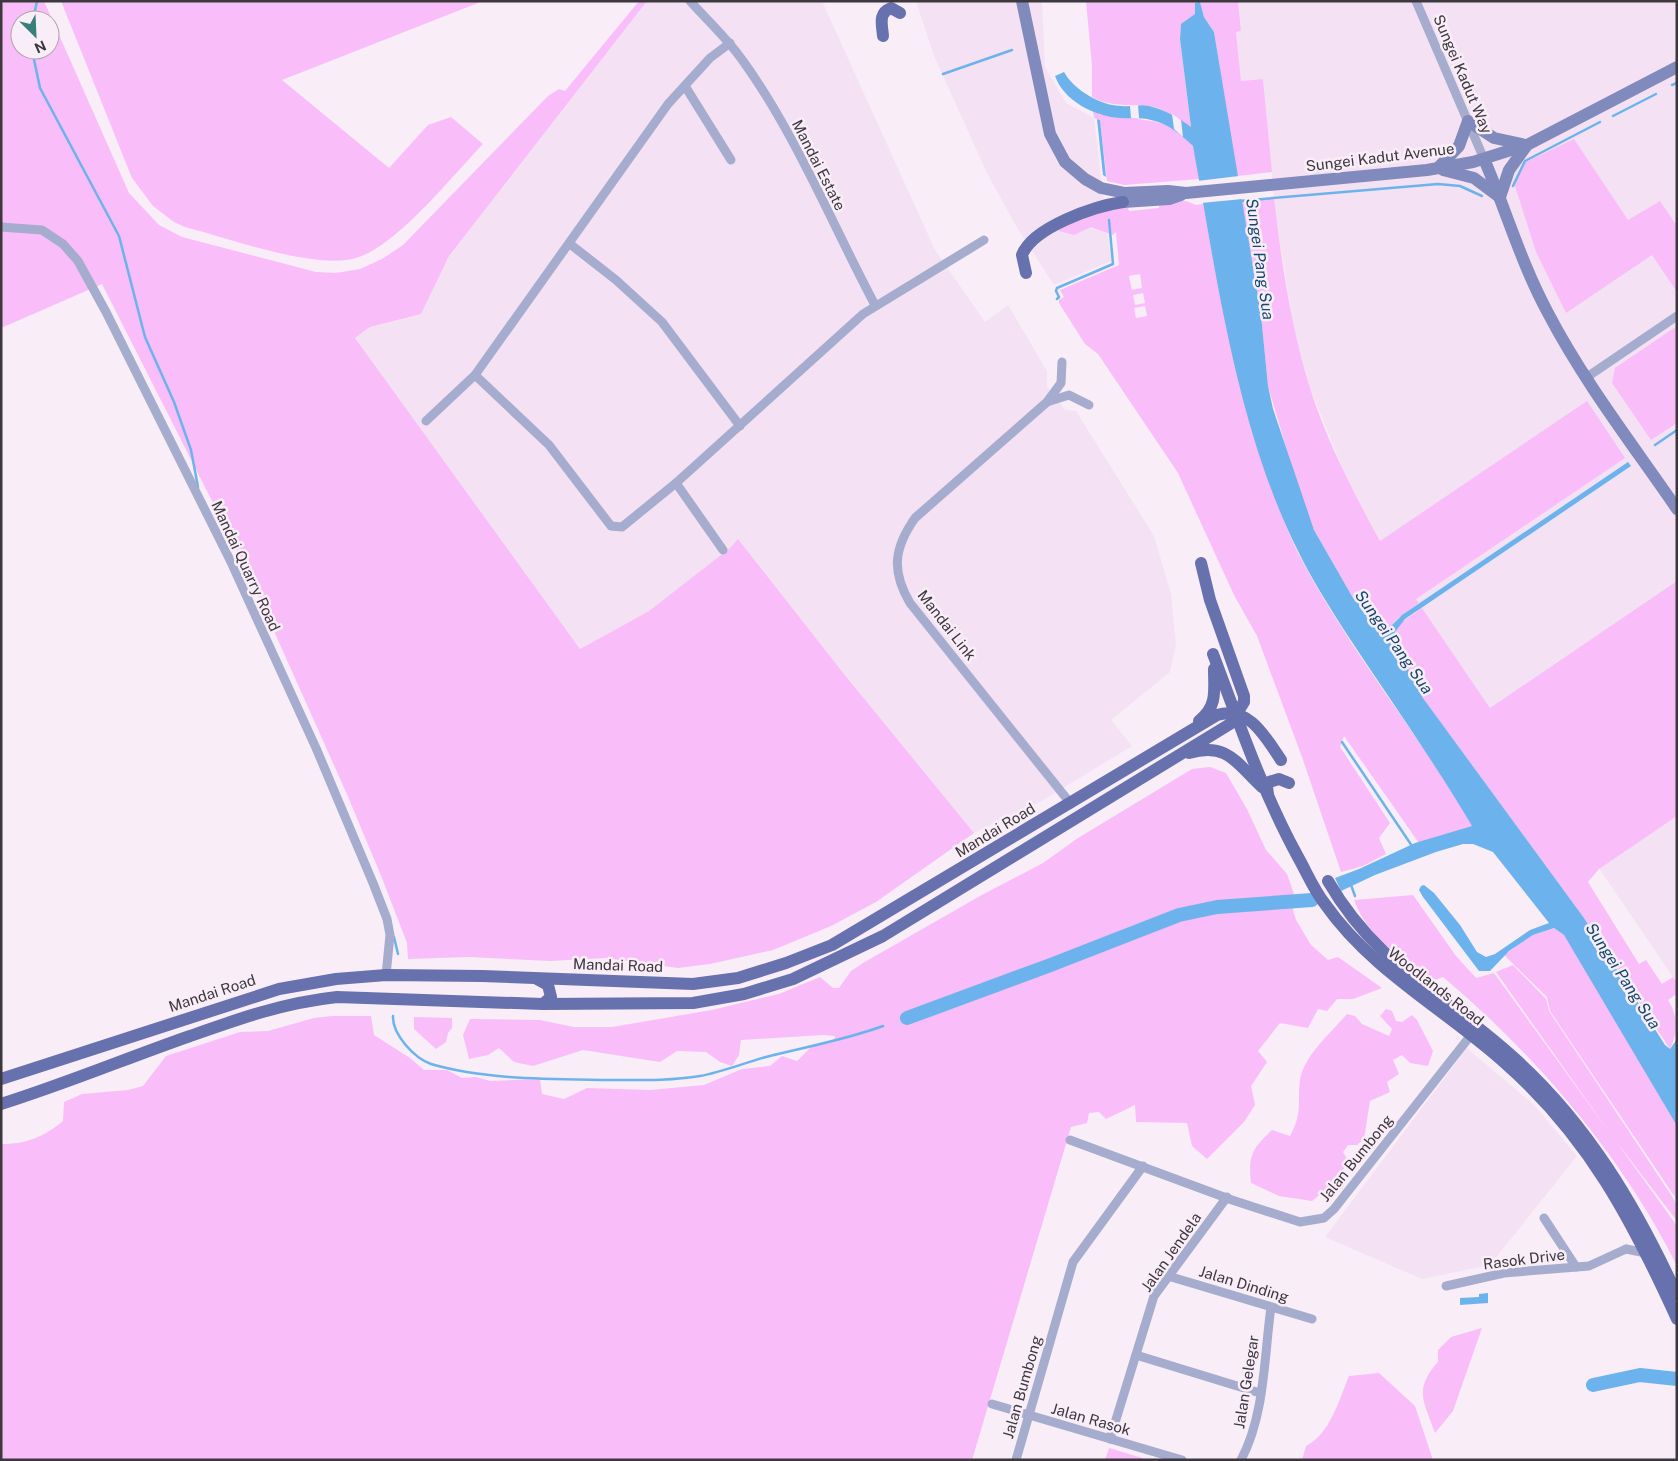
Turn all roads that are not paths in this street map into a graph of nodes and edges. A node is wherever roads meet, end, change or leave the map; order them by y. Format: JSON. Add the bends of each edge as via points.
{"nodes":[{"id":1,"x":690,"y":1,"type":"edge"},
{"id":2,"x":1022,"y":1,"type":"edge"},
{"id":3,"x":1416,"y":1,"type":"edge"},
{"id":4,"x":900,"y":13,"type":"dead end"},
{"id":5,"x":883,"y":36,"type":"dead end"},
{"id":6,"x":730,"y":44,"type":"junction"},
{"id":7,"x":1677,"y":67,"type":"edge"},
{"id":8,"x":685,"y":86,"type":"junction"},
{"id":9,"x":1468,"y":121,"type":"junction"},
{"id":10,"x":1527,"y":145,"type":"junction"},
{"id":11,"x":1484,"y":159,"type":"junction"},
{"id":12,"x":731,"y":160,"type":"dead end"},
{"id":13,"x":1438,"y":168,"type":"junction"},
{"id":14,"x":1190,"y":192,"type":"junction"},
{"id":15,"x":1500,"y":198,"type":"junction"},
{"id":16,"x":1123,"y":202,"type":"joint"},
{"id":17,"x":1,"y":227,"type":"edge"},
{"id":18,"x":984,"y":240,"type":"dead end"},
{"id":19,"x":570,"y":244,"type":"junction"},
{"id":20,"x":1026,"y":273,"type":"dead end"},
{"id":21,"x":875,"y":305,"type":"junction"},
{"id":22,"x":1677,"y":316,"type":"edge"},
{"id":23,"x":1062,"y":362,"type":"dead end"},
{"id":24,"x":474,"y":376,"type":"junction"},
{"id":25,"x":1587,"y":377,"type":"junction"},
{"id":26,"x":1048,"y":402,"type":"junction"},
{"id":27,"x":1089,"y":405,"type":"dead end"},
{"id":28,"x":426,"y":421,"type":"dead end"},
{"id":29,"x":740,"y":426,"type":"junction"},
{"id":30,"x":676,"y":483,"type":"junction"},
{"id":31,"x":1677,"y":509,"type":"edge"},
{"id":32,"x":723,"y":550,"type":"dead end"},
{"id":33,"x":1201,"y":563,"type":"dead end"},
{"id":34,"x":1220,"y":674,"type":"junction"},
{"id":35,"x":1210,"y":711,"type":"junction"},
{"id":36,"x":1236,"y":714,"type":"junction"},
{"id":37,"x":1184,"y":733,"type":"junction"},
{"id":38,"x":1177,"y":756,"type":"junction"},
{"id":39,"x":1281,"y":760,"type":"dead end"},
{"id":40,"x":1290,"y":783,"type":"dead end"},
{"id":41,"x":1267,"y":792,"type":"junction"},
{"id":42,"x":1071,"y":804,"type":"junction"},
{"id":43,"x":1328,"y":881,"type":"dead end"},
{"id":44,"x":931,"y":887,"type":"junction"},
{"id":45,"x":952,"y":893,"type":"junction"},
{"id":46,"x":386,"y":975,"type":"junction"},
{"id":47,"x":534,"y":978,"type":"junction"},
{"id":48,"x":543,"y":1004,"type":"junction"},
{"id":49,"x":1471,"y":1035,"type":"junction"},
{"id":50,"x":1,"y":1079,"type":"edge"},
{"id":51,"x":1,"y":1104,"type":"edge"},
{"id":52,"x":1070,"y":1140,"type":"dead end"},
{"id":53,"x":1143,"y":1166,"type":"junction"},
{"id":54,"x":1226,"y":1197,"type":"junction"},
{"id":55,"x":1544,"y":1218,"type":"dead end"},
{"id":56,"x":1632,"y":1225,"type":"junction"},
{"id":57,"x":1626,"y":1249,"type":"junction"},
{"id":58,"x":1648,"y":1256,"type":"junction"},
{"id":59,"x":1576,"y":1267,"type":"junction"},
{"id":60,"x":1168,"y":1276,"type":"junction"},
{"id":61,"x":1446,"y":1286,"type":"dead end"},
{"id":62,"x":1677,"y":1295,"type":"edge"},
{"id":63,"x":1271,"y":1307,"type":"junction"},
{"id":64,"x":1312,"y":1319,"type":"dead end"},
{"id":65,"x":1677,"y":1319,"type":"edge"},
{"id":66,"x":1136,"y":1355,"type":"junction"},
{"id":67,"x":1260,"y":1392,"type":"junction"},
{"id":68,"x":992,"y":1404,"type":"dead end"},
{"id":69,"x":1028,"y":1415,"type":"junction"},
{"id":70,"x":1110,"y":1439,"type":"junction"},
{"id":71,"x":1016,"y":1460,"type":"edge"},
{"id":72,"x":1182,"y":1460,"type":"edge"},
{"id":73,"x":1241,"y":1460,"type":"edge"}],
"edges":[{"from":1,"to":6,"type":"street","name":"Mandai Estate"},
{"from":2,"to":14,"type":"street","name":"Sungei Kadut Avenue","via":[[1050,134],[1066,162],[1085,179],[1109,190],[1125,193]]},
{"from":3,"to":9,"type":"street","name":"Sungei Kadut Way"},
{"from":4,"to":5,"type":"main road","via":[[891,8],[884,12]]},
{"from":6,"to":8,"type":"street","via":[[710,58]]},
{"from":6,"to":21,"type":"street","name":"Mandai Estate","via":[[782,123]]},
{"from":7,"to":10,"type":"street","name":"Sungei Kadut Avenue"},
{"from":8,"to":12,"type":"street"},
{"from":8,"to":19,"type":"street","via":[[655,122]]},
{"from":9,"to":10,"type":"street","via":[[1494,138]]},
{"from":9,"to":11,"type":"street","name":"Sungei Kadut Way"},
{"from":9,"to":13,"type":"street","via":[[1459,146]]},
{"from":10,"to":11,"type":"street","name":"Sungei Kadut Avenue"},
{"from":10,"to":15,"type":"street","via":[[1509,170]]},
{"from":11,"to":13,"type":"street","name":"Sungei Kadut Avenue"},
{"from":11,"to":15,"type":"street"},
{"from":13,"to":14,"type":"street","name":"Sungei Kadut Avenue"},
{"from":13,"to":15,"type":"street","via":[[1474,178]]},
{"from":14,"to":16,"type":"street","name":"Sungei Kadut Avenue","via":[[1169,199]]},
{"from":15,"to":25,"type":"street","via":[[1528,274]]},
{"from":16,"to":20,"type":"main road","via":[[1066,220],[1029,242],[1022,254]]},
{"from":17,"to":46,"type":"street","name":"Mandai Quarry Road","via":[[42,230],[64,244],[78,261],[106,312],[230,560],[350,829],[387,920],[390,946]]},
{"from":18,"to":21,"type":"street"},
{"from":19,"to":24,"type":"street"},
{"from":19,"to":29,"type":"street","via":[[662,322]]},
{"from":21,"to":29,"type":"street"},
{"from":22,"to":25,"type":"street"},
{"from":23,"to":26,"type":"street","name":"Mandai Link","via":[[1060,383]]},
{"from":24,"to":28,"type":"street"},
{"from":24,"to":30,"type":"street","via":[[548,445],[611,526],[619,528],[629,524]]},
{"from":25,"to":31,"type":"street"},
{"from":26,"to":27,"type":"street","name":"Mandai Link","via":[[1069,395]]},
{"from":26,"to":42,"type":"street","name":"Mandai Link","via":[[915,518],[903,535],[897,566],[902,589],[910,603]]},
{"from":29,"to":30,"type":"street"},
{"from":30,"to":32,"type":"street"},
{"from":33,"to":36,"type":"main road","via":[[1210,600],[1243,691],[1244,702]]},
{"from":34,"to":35,"type":"main road","via":[[1220,693]]},
{"from":34,"to":35,"type":"main road","name":"Woodlands Road","via":[[1213,654],[1216,692]]},
{"from":34,"to":36,"type":"main road","name":"Woodlands Road"},
{"from":35,"to":37,"type":"main road"},
{"from":36,"to":37,"type":"main road","via":[[1224,712]]},
{"from":36,"to":38,"type":"main road","name":"Mandai Road","via":[[1230,724]]},
{"from":36,"to":39,"type":"main road","via":[[1260,729]]},
{"from":36,"to":41,"type":"main road","name":"Woodlands Road"},
{"from":37,"to":42,"type":"main road","name":"Mandai Road"},
{"from":38,"to":41,"type":"main road","via":[[1217,750],[1237,762]]},
{"from":38,"to":45,"type":"main road","name":"Mandai Road"},
{"from":40,"to":41,"type":"main road","via":[[1279,778],[1269,782]]},
{"from":41,"to":49,"type":"main road","name":"Woodlands Road","via":[[1284,831],[1324,904],[1385,969]]},
{"from":42,"to":44,"type":"main road","name":"Mandai Road"},
{"from":43,"to":62,"type":"main road","name":"Woodlands Road","via":[[1363,932],[1392,960],[1512,1055],[1568,1112],[1622,1189]]},
{"from":44,"to":45,"type":"main road","via":[[937,894]]},
{"from":44,"to":47,"type":"main road","name":"Mandai Road","via":[[832,945],[738,978],[693,984]]},
{"from":45,"to":48,"type":"main road","name":"Mandai Road","via":[[855,951],[793,979],[744,994],[693,1004]]},
{"from":46,"to":47,"type":"main road","name":"Mandai Road"},
{"from":46,"to":50,"type":"main road","name":"Mandai Road","via":[[336,979],[279,989]]},
{"from":47,"to":48,"type":"main road","via":[[548,984],[551,997]]},
{"from":48,"to":51,"type":"main road","name":"Mandai Road","via":[[336,997],[281,1005]]},
{"from":49,"to":54,"type":"street","name":"Jalan Bumbong","via":[[1324,1218],[1300,1222]]},
{"from":49,"to":56,"type":"main road","name":"Woodlands Road","via":[[1524,1080],[1560,1120],[1596,1165]]},
{"from":52,"to":53,"type":"street","name":"Jalan Bumbong"},
{"from":53,"to":54,"type":"street","name":"Jalan Bumbong"},
{"from":53,"to":69,"type":"street","name":"Jalan Bumbong","via":[[1073,1262]]},
{"from":54,"to":60,"type":"street","name":"Jalan Jendela"},
{"from":55,"to":59,"type":"street","name":"Rasok Drive"},
{"from":56,"to":57,"type":"street"},
{"from":56,"to":58,"type":"main road","name":"Woodlands Road"},
{"from":57,"to":58,"type":"street"},
{"from":57,"to":59,"type":"street","name":"Rasok Drive","via":[[1595,1265]]},
{"from":58,"to":65,"type":"main road","name":"Woodlands Road"},
{"from":59,"to":61,"type":"street","name":"Rasok Drive","via":[[1504,1273]]},
{"from":60,"to":63,"type":"street","name":"Jalan Dinding"},
{"from":60,"to":66,"type":"street","name":"Jalan Jendela","via":[[1154,1296]]},
{"from":63,"to":64,"type":"street","name":"Jalan Dinding"},
{"from":63,"to":67,"type":"street","name":"Jalan Gelegar"},
{"from":66,"to":67,"type":"street"},
{"from":66,"to":70,"type":"street","name":"Jalan Jendela"},
{"from":67,"to":73,"type":"street","name":"Jalan Gelegar","via":[[1251,1441]]},
{"from":68,"to":69,"type":"street","name":"Jalan Rasok"},
{"from":69,"to":70,"type":"street","name":"Jalan Rasok"},
{"from":69,"to":71,"type":"street","name":"Jalan Bumbong"},
{"from":70,"to":72,"type":"street","name":"Jalan Rasok"}]}
